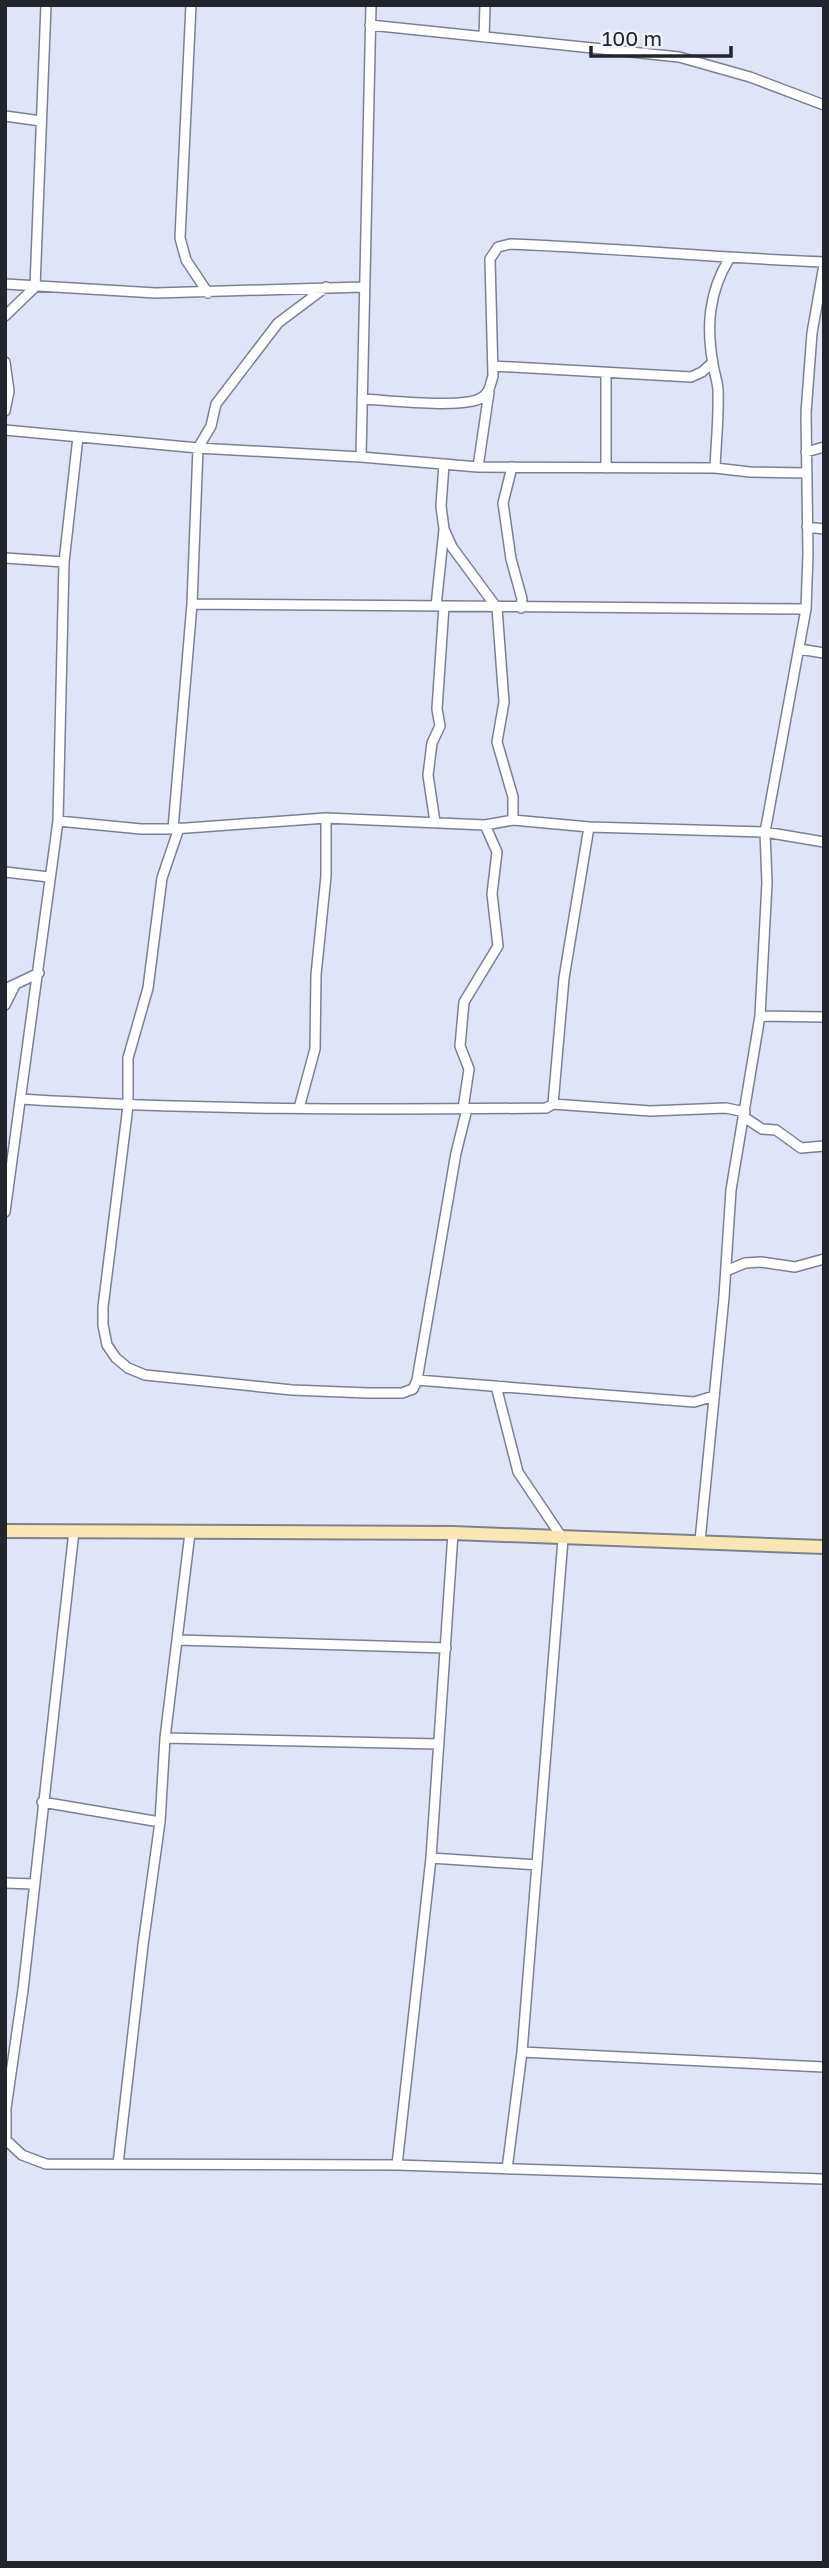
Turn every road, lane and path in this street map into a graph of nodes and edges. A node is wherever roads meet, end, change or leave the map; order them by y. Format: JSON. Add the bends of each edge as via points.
{"nodes":[{"id":1,"x":46,"y":5,"type":"edge"},
{"id":2,"x":191,"y":5,"type":"edge"},
{"id":3,"x":370,"y":5,"type":"edge"},
{"id":4,"x":485,"y":5,"type":"edge"},
{"id":5,"x":370,"y":25,"type":"junction"},
{"id":6,"x":484,"y":37,"type":"junction"},
{"id":7,"x":824,"y":105,"type":"edge"},
{"id":8,"x":5,"y":116,"type":"edge"},
{"id":9,"x":41,"y":121,"type":"junction"},
{"id":10,"x":729,"y":259,"type":"junction"},
{"id":11,"x":824,"y":264,"type":"edge"},
{"id":12,"x":5,"y":284,"type":"edge"},
{"id":13,"x":35,"y":287,"type":"junction"},
{"id":14,"x":326,"y":287,"type":"junction"},
{"id":15,"x":363,"y":287,"type":"junction"},
{"id":16,"x":208,"y":293,"type":"junction"},
{"id":17,"x":5,"y":316,"type":"edge"},
{"id":18,"x":5,"y":362,"type":"edge"},
{"id":19,"x":712,"y":363,"type":"junction"},
{"id":20,"x":493,"y":366,"type":"junction"},
{"id":21,"x":606,"y":373,"type":"junction"},
{"id":22,"x":489,"y":392,"type":"junction"},
{"id":23,"x":362,"y":398,"type":"junction"},
{"id":24,"x":5,"y":411,"type":"edge"},
{"id":25,"x":5,"y":430,"type":"edge"},
{"id":26,"x":78,"y":437,"type":"junction"},
{"id":27,"x":824,"y":447,"type":"edge"},
{"id":28,"x":198,"y":448,"type":"junction"},
{"id":29,"x":806,"y":452,"type":"junction"},
{"id":30,"x":361,"y":457,"type":"junction"},
{"id":31,"x":444,"y":464,"type":"junction"},
{"id":32,"x":478,"y":467,"type":"junction"},
{"id":33,"x":512,"y":467,"type":"junction"},
{"id":34,"x":606,"y":468,"type":"junction"},
{"id":35,"x":715,"y":468,"type":"junction"},
{"id":36,"x":806,"y":472,"type":"junction"},
{"id":37,"x":807,"y":527,"type":"junction"},
{"id":38,"x":444,"y":529,"type":"junction"},
{"id":39,"x":824,"y":529,"type":"edge"},
{"id":40,"x":5,"y":558,"type":"edge"},
{"id":41,"x":64,"y":562,"type":"junction"},
{"id":42,"x":192,"y":604,"type":"junction"},
{"id":43,"x":440,"y":606,"type":"junction"},
{"id":44,"x":497,"y":608,"type":"junction"},
{"id":45,"x":521,"y":608,"type":"junction"},
{"id":46,"x":806,"y":609,"type":"junction"},
{"id":47,"x":799,"y":649,"type":"junction"},
{"id":48,"x":824,"y":653,"type":"edge"},
{"id":49,"x":326,"y":818,"type":"junction"},
{"id":50,"x":513,"y":820,"type":"junction"},
{"id":51,"x":58,"y":821,"type":"junction"},
{"id":52,"x":436,"y":822,"type":"junction"},
{"id":53,"x":485,"y":825,"type":"junction"},
{"id":54,"x":589,"y":827,"type":"junction"},
{"id":55,"x":176,"y":829,"type":"junction"},
{"id":56,"x":765,"y":832,"type":"junction"},
{"id":57,"x":824,"y":842,"type":"edge"},
{"id":58,"x":5,"y":872,"type":"edge"},
{"id":59,"x":49,"y":877,"type":"junction"},
{"id":60,"x":39,"y":972,"type":"junction"},
{"id":61,"x":15,"y":985,"type":"junction"},
{"id":62,"x":5,"y":989,"type":"edge"},
{"id":63,"x":5,"y":1005,"type":"edge"},
{"id":64,"x":760,"y":1016,"type":"junction"},
{"id":65,"x":824,"y":1017,"type":"edge"},
{"id":66,"x":21,"y":1099,"type":"junction"},
{"id":67,"x":553,"y":1104,"type":"junction"},
{"id":68,"x":128,"y":1106,"type":"junction"},
{"id":69,"x":299,"y":1108,"type":"junction"},
{"id":70,"x":465,"y":1109,"type":"junction"},
{"id":71,"x":745,"y":1114,"type":"junction"},
{"id":72,"x":824,"y":1146,"type":"edge"},
{"id":73,"x":5,"y":1212,"type":"edge"},
{"id":74,"x":824,"y":1259,"type":"edge"},
{"id":75,"x":726,"y":1271,"type":"junction"},
{"id":76,"x":417,"y":1380,"type":"junction"},
{"id":77,"x":496,"y":1386,"type":"junction"},
{"id":78,"x":714,"y":1396,"type":"junction"},
{"id":79,"x":5,"y":1531,"type":"edge"},
{"id":80,"x":74,"y":1531,"type":"junction"},
{"id":81,"x":190,"y":1533,"type":"junction"},
{"id":82,"x":453,"y":1534,"type":"junction"},
{"id":83,"x":563,"y":1539,"type":"junction"},
{"id":84,"x":700,"y":1541,"type":"junction"},
{"id":85,"x":824,"y":1547,"type":"edge"},
{"id":86,"x":177,"y":1640,"type":"junction"},
{"id":87,"x":446,"y":1648,"type":"junction"},
{"id":88,"x":165,"y":1738,"type":"junction"},
{"id":89,"x":439,"y":1744,"type":"junction"},
{"id":90,"x":42,"y":1802,"type":"junction"},
{"id":91,"x":160,"y":1822,"type":"junction"},
{"id":92,"x":431,"y":1857,"type":"junction"},
{"id":93,"x":537,"y":1865,"type":"junction"},
{"id":94,"x":5,"y":1882,"type":"edge"},
{"id":95,"x":34,"y":1884,"type":"junction"},
{"id":96,"x":522,"y":2052,"type":"junction"},
{"id":97,"x":824,"y":2067,"type":"edge"},
{"id":98,"x":118,"y":2164,"type":"junction"},
{"id":99,"x":397,"y":2165,"type":"junction"},
{"id":100,"x":506,"y":2169,"type":"junction"},
{"id":101,"x":824,"y":2179,"type":"edge"}],
"edges":[{"from":1,"to":9,"type":"street"},
{"from":2,"to":16,"type":"street","via":[[180,238],[186,260]]},
{"from":3,"to":5,"type":"street"},
{"from":4,"to":6,"type":"street"},
{"from":5,"to":6,"type":"street"},
{"from":5,"to":15,"type":"street"},
{"from":6,"to":7,"type":"street","via":[[679,57]]},
{"from":8,"to":9,"type":"street"},
{"from":9,"to":13,"type":"street"},
{"from":10,"to":11,"type":"street"},
{"from":10,"to":19,"type":"street","via":[[711,296]]},
{"from":10,"to":20,"type":"street","via":[[622,249],[498,247],[490,259]]},
{"from":11,"to":29,"type":"street","via":[[813,333]]},
{"from":12,"to":13,"type":"street"},
{"from":13,"to":16,"type":"street"},
{"from":13,"to":17,"type":"street"},
{"from":14,"to":15,"type":"street"},
{"from":14,"to":16,"type":"street"},
{"from":14,"to":28,"type":"street","via":[[278,323],[216,404],[211,426]]},
{"from":15,"to":23,"type":"street"},
{"from":18,"to":24,"type":"street","via":[[9,391]]},
{"from":19,"to":21,"type":"street","via":[[691,377]]},
{"from":19,"to":35,"type":"street","via":[[719,406]]},
{"from":20,"to":21,"type":"street"},
{"from":20,"to":22,"type":"street"},
{"from":21,"to":34,"type":"street"},
{"from":22,"to":23,"type":"street","via":[[461,403]]},
{"from":22,"to":32,"type":"street"},
{"from":23,"to":30,"type":"street"},
{"from":25,"to":26,"type":"street"},
{"from":26,"to":28,"type":"street"},
{"from":26,"to":41,"type":"street"},
{"from":27,"to":29,"type":"street"},
{"from":28,"to":30,"type":"street"},
{"from":28,"to":42,"type":"street"},
{"from":29,"to":36,"type":"street"},
{"from":30,"to":31,"type":"street"},
{"from":31,"to":32,"type":"street"},
{"from":31,"to":38,"type":"street"},
{"from":32,"to":33,"type":"street"},
{"from":33,"to":34,"type":"street"},
{"from":33,"to":45,"type":"street","via":[[503,503]]},
{"from":34,"to":35,"type":"street"},
{"from":35,"to":36,"type":"street"},
{"from":36,"to":37,"type":"street"},
{"from":37,"to":39,"type":"street"},
{"from":37,"to":46,"type":"street"},
{"from":38,"to":43,"type":"street"},
{"from":38,"to":44,"type":"street"},
{"from":40,"to":41,"type":"street"},
{"from":41,"to":51,"type":"street"},
{"from":42,"to":43,"type":"street"},
{"from":42,"to":55,"type":"street"},
{"from":43,"to":44,"type":"street"},
{"from":43,"to":52,"type":"street","via":[[440,726],[432,743],[428,775]]},
{"from":44,"to":45,"type":"street"},
{"from":44,"to":50,"type":"street","via":[[504,702],[497,742],[513,797]]},
{"from":45,"to":46,"type":"street"},
{"from":46,"to":47,"type":"street"},
{"from":47,"to":48,"type":"street"},
{"from":47,"to":56,"type":"street"},
{"from":49,"to":52,"type":"street"},
{"from":49,"to":55,"type":"street"},
{"from":49,"to":69,"type":"street","via":[[315,1049]]},
{"from":50,"to":53,"type":"street"},
{"from":50,"to":54,"type":"street"},
{"from":51,"to":55,"type":"street"},
{"from":51,"to":59,"type":"street"},
{"from":52,"to":53,"type":"street"},
{"from":53,"to":70,"type":"street","via":[[497,852],[492,894],[498,946],[464,1002],[460,1046],[469,1069]]},
{"from":54,"to":56,"type":"street"},
{"from":54,"to":67,"type":"street","via":[[564,978]]},
{"from":55,"to":68,"type":"street","via":[[162,878],[148,988],[128,1058]]},
{"from":56,"to":57,"type":"street"},
{"from":56,"to":64,"type":"street"},
{"from":58,"to":59,"type":"street"},
{"from":59,"to":60,"type":"street"},
{"from":60,"to":61,"type":"street"},
{"from":60,"to":66,"type":"street"},
{"from":61,"to":62,"type":"street"},
{"from":61,"to":63,"type":"street"},
{"from":64,"to":65,"type":"street"},
{"from":64,"to":71,"type":"street"},
{"from":66,"to":68,"type":"street"},
{"from":66,"to":73,"type":"street"},
{"from":67,"to":70,"type":"street","via":[[545,1108]]},
{"from":67,"to":71,"type":"street","via":[[650,1111],[726,1108]]},
{"from":68,"to":69,"type":"street"},
{"from":68,"to":76,"type":"street","via":[[103,1307],[107,1345],[116,1358],[145,1376],[292,1390],[402,1393],[413,1389]]},
{"from":69,"to":70,"type":"street"},
{"from":70,"to":76,"type":"street"},
{"from":71,"to":72,"type":"street","via":[[762,1129],[776,1130],[801,1148]]},
{"from":71,"to":75,"type":"street","via":[[731,1191]]},
{"from":74,"to":75,"type":"street","via":[[796,1267],[745,1263]]},
{"from":75,"to":78,"type":"street"},
{"from":76,"to":77,"type":"street"},
{"from":77,"to":78,"type":"street","via":[[694,1402]]},
{"from":77,"to":83,"type":"street","via":[[518,1472]]},
{"from":78,"to":84,"type":"street"},
{"from":79,"to":80,"type":"street"},
{"from":80,"to":81,"type":"street"},
{"from":80,"to":90,"type":"street"},
{"from":81,"to":82,"type":"street"},
{"from":81,"to":86,"type":"street"},
{"from":82,"to":83,"type":"street"},
{"from":82,"to":87,"type":"street"},
{"from":83,"to":84,"type":"street"},
{"from":83,"to":93,"type":"street"},
{"from":84,"to":85,"type":"street"},
{"from":86,"to":87,"type":"street"},
{"from":86,"to":88,"type":"street"},
{"from":87,"to":89,"type":"street"},
{"from":88,"to":89,"type":"street"},
{"from":88,"to":91,"type":"street"},
{"from":89,"to":92,"type":"street"},
{"from":90,"to":91,"type":"street"},
{"from":90,"to":95,"type":"street"},
{"from":91,"to":98,"type":"street"},
{"from":92,"to":93,"type":"street"},
{"from":92,"to":99,"type":"street"},
{"from":93,"to":96,"type":"street"},
{"from":94,"to":95,"type":"street"},
{"from":95,"to":98,"type":"street","via":[[6,2140],[22,2155],[46,2164]]},
{"from":96,"to":97,"type":"street"},
{"from":96,"to":100,"type":"street"},
{"from":98,"to":99,"type":"street"},
{"from":99,"to":100,"type":"street"},
{"from":100,"to":101,"type":"street"}]}
